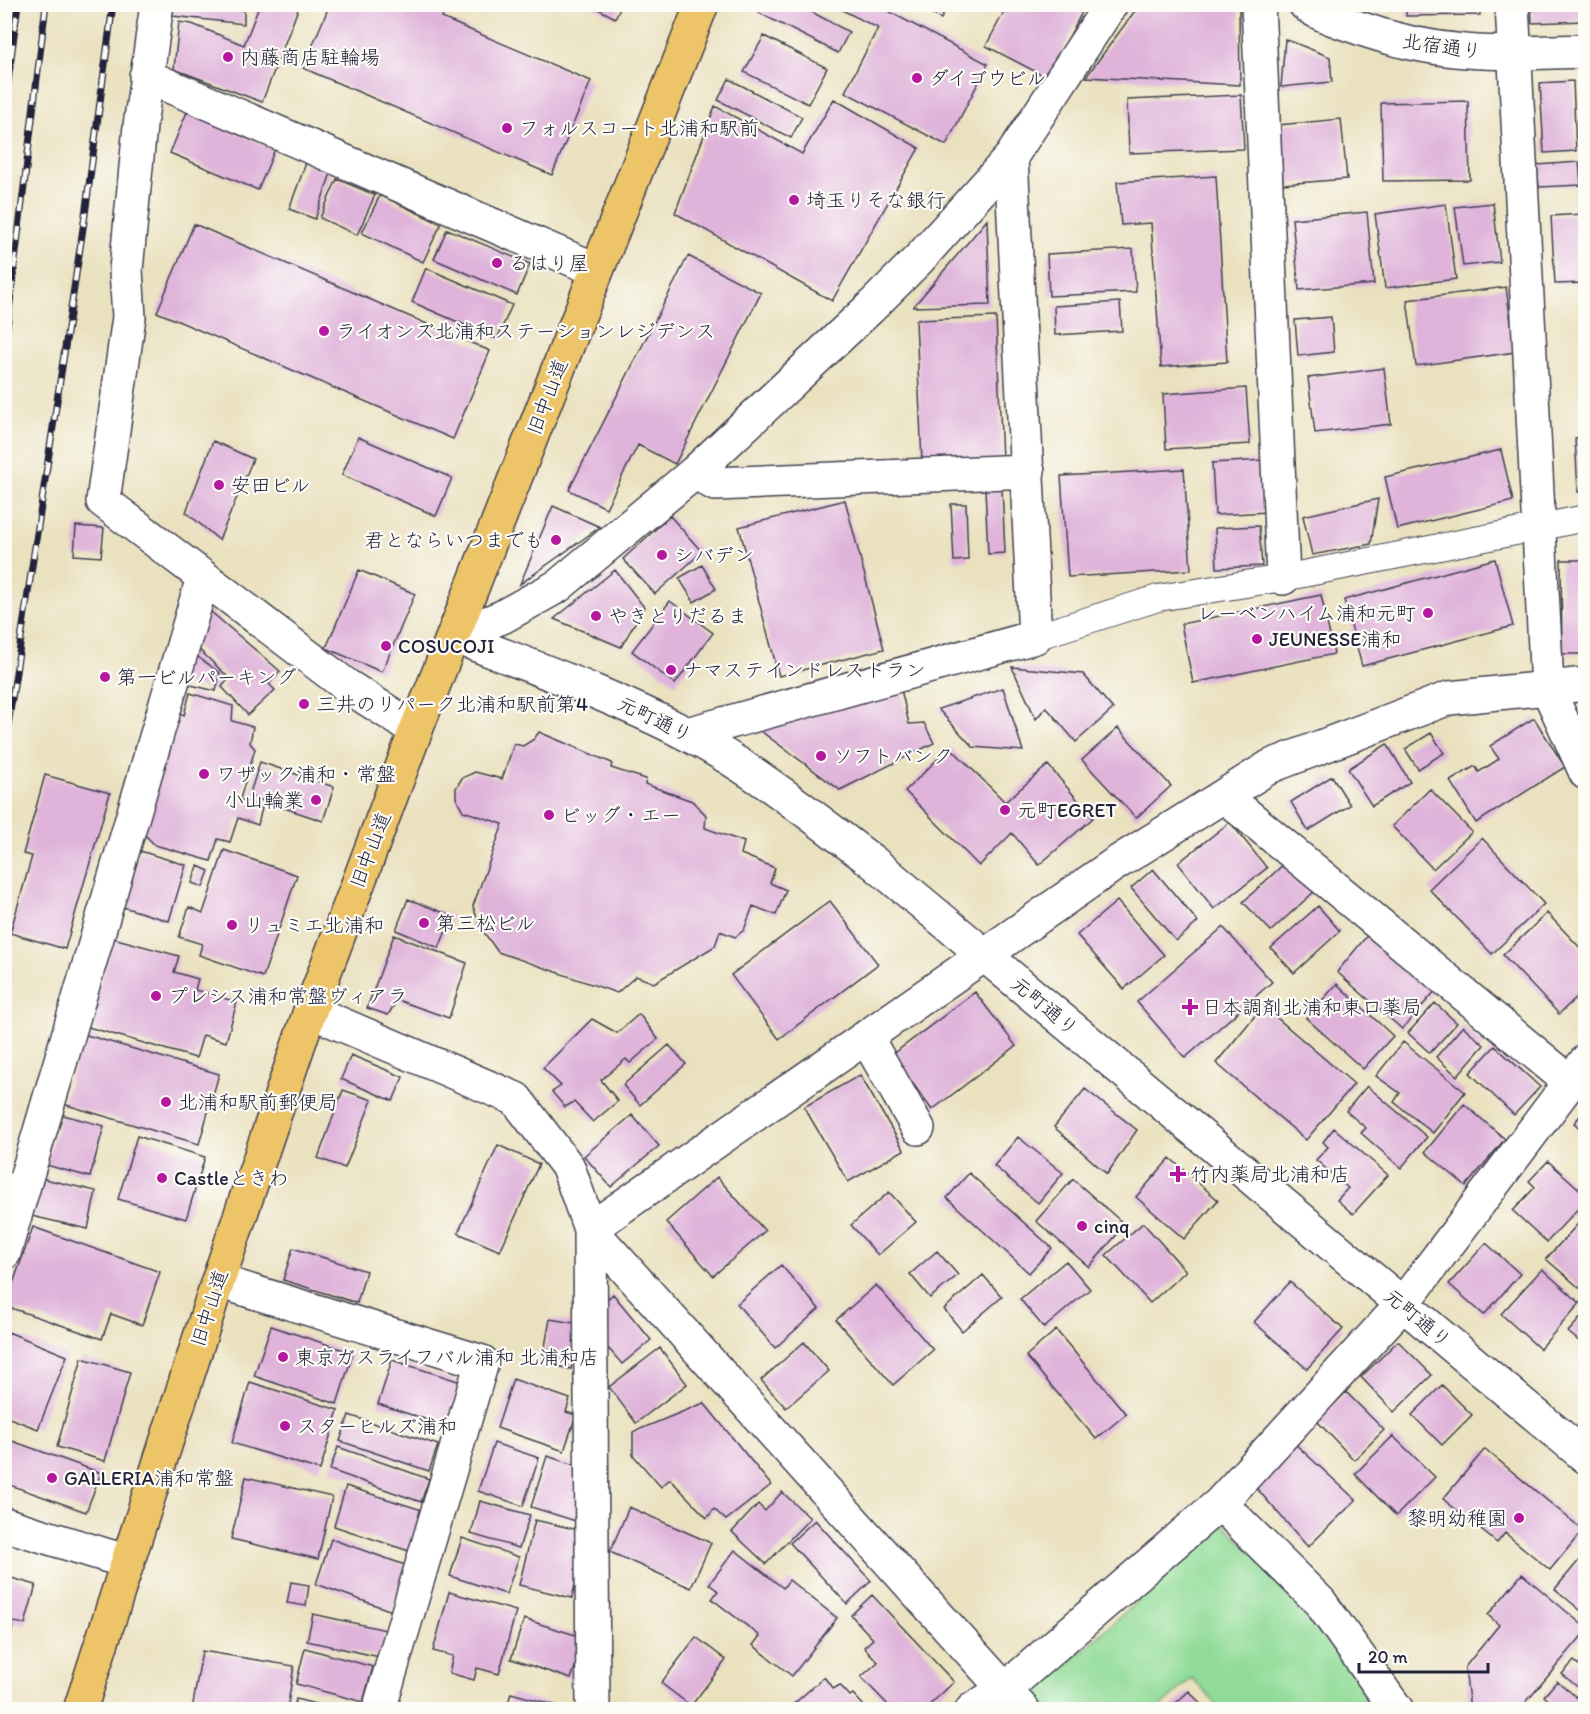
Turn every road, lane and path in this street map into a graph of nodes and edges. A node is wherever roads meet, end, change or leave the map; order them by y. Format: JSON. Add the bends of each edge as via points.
{"nodes":[{"id":1,"x":157,"y":4,"type":"edge"},
{"id":2,"x":702,"y":4,"type":"edge"},
{"id":3,"x":1111,"y":4,"type":"edge"},
{"id":4,"x":1258,"y":4,"type":"edge"},
{"id":5,"x":1305,"y":4,"type":"edge"},
{"id":6,"x":1512,"y":4,"type":"edge"},
{"id":7,"x":1586,"y":51,"type":"edge"},
{"id":8,"x":1514,"y":53,"type":"junction"},
{"id":9,"x":146,"y":76,"type":"junction"},
{"id":10,"x":1011,"y":157,"type":"junction"},
{"id":11,"x":597,"y":270,"type":"junction"},
{"id":12,"x":1028,"y":471,"type":"junction"},
{"id":13,"x":695,"y":472,"type":"junction"},
{"id":14,"x":1586,"y":518,"type":"edge"},
{"id":15,"x":1539,"y":529,"type":"junction"},
{"id":16,"x":203,"y":578,"type":"junction"},
{"id":17,"x":1282,"y":578,"type":"junction"},
{"id":18,"x":454,"y":636,"type":"junction"},
{"id":19,"x":1035,"y":637,"type":"junction"},
{"id":20,"x":1586,"y":684,"type":"edge"},
{"id":21,"x":1547,"y":687,"type":"junction"},
{"id":22,"x":416,"y":730,"type":"junction"},
{"id":23,"x":687,"y":734,"type":"junction"},
{"id":24,"x":1586,"y":773,"type":"edge"},
{"id":25,"x":1224,"y":796,"type":"junction"},
{"id":26,"x":984,"y":954,"type":"junction"},
{"id":27,"x":310,"y":1011,"type":"junction"},
{"id":28,"x":866,"y":1037,"type":"junction"},
{"id":29,"x":1577,"y":1071,"type":"edge"},
{"id":30,"x":918,"y":1128,"type":"dead end"},
{"id":31,"x":590,"y":1228,"type":"junction"},
{"id":32,"x":4,"y":1253,"type":"edge"},
{"id":33,"x":218,"y":1281,"type":"junction"},
{"id":34,"x":1402,"y":1305,"type":"junction"},
{"id":35,"x":1586,"y":1457,"type":"edge"},
{"id":36,"x":1220,"y":1503,"type":"junction"},
{"id":37,"x":4,"y":1524,"type":"edge"},
{"id":38,"x":128,"y":1562,"type":"junction"},
{"id":39,"x":1014,"y":1699,"type":"edge"},
{"id":40,"x":1392,"y":1707,"type":"edge"},
{"id":41,"x":80,"y":1710,"type":"edge"},
{"id":42,"x":379,"y":1710,"type":"edge"},
{"id":43,"x":593,"y":1710,"type":"edge"},
{"id":44,"x":972,"y":1710,"type":"edge"}],
"edges":[{"from":1,"to":9,"type":"street"},
{"from":2,"to":11,"type":"main road","name":"旧中山道"},
{"from":3,"to":10,"type":"street"},
{"from":4,"to":17,"type":"street"},
{"from":5,"to":8,"type":"street","name":"北宿通り","via":[[1341,21],[1417,46],[1462,53]]},
{"from":6,"to":8,"type":"street"},
{"from":7,"to":8,"type":"street","name":"北宿通り"},
{"from":8,"to":15,"type":"street"},
{"from":9,"to":11,"type":"street"},
{"from":9,"to":16,"type":"street","via":[[126,270],[129,317],[103,501]]},
{"from":10,"to":12,"type":"street"},
{"from":10,"to":13,"type":"street","via":[[919,259]]},
{"from":11,"to":18,"type":"main road","name":"旧中山道"},
{"from":12,"to":13,"type":"street","via":[[715,484]]},
{"from":12,"to":19,"type":"street"},
{"from":13,"to":18,"type":"street","via":[[558,586],[502,618]]},
{"from":14,"to":15,"type":"street"},
{"from":15,"to":17,"type":"street"},
{"from":15,"to":21,"type":"street"},
{"from":16,"to":22,"type":"street","via":[[347,686]]},
{"from":16,"to":32,"type":"street"},
{"from":17,"to":19,"type":"street","via":[[1158,598]]},
{"from":18,"to":22,"type":"main road","name":"旧中山道"},
{"from":18,"to":23,"type":"street","name":"元町通り","via":[[613,698]]},
{"from":19,"to":23,"type":"street"},
{"from":20,"to":21,"type":"street"},
{"from":21,"to":24,"type":"street"},
{"from":21,"to":25,"type":"street","via":[[1449,698],[1271,766]]},
{"from":22,"to":27,"type":"main road","name":"旧中山道"},
{"from":23,"to":26,"type":"street","name":"元町通り","via":[[779,791]]},
{"from":25,"to":26,"type":"street","via":[[1115,864]]},
{"from":25,"to":29,"type":"street"},
{"from":26,"to":28,"type":"street"},
{"from":26,"to":34,"type":"street","name":"元町通り"},
{"from":27,"to":31,"type":"street","via":[[516,1099],[568,1167]]},
{"from":27,"to":33,"type":"main road","name":"旧中山道"},
{"from":28,"to":30,"type":"street"},
{"from":28,"to":31,"type":"street"},
{"from":29,"to":34,"type":"street"},
{"from":31,"to":39,"type":"street"},
{"from":31,"to":43,"type":"street"},
{"from":33,"to":38,"type":"main road","name":"旧中山道"},
{"from":33,"to":42,"type":"street","via":[[482,1362]]},
{"from":34,"to":35,"type":"street","name":"元町通り"},
{"from":34,"to":36,"type":"street"},
{"from":36,"to":39,"type":"street"},
{"from":36,"to":40,"type":"street","via":[[1320,1602]]},
{"from":37,"to":38,"type":"street"},
{"from":38,"to":41,"type":"main road","name":"旧中山道"},
{"from":39,"to":44,"type":"street"}]}
